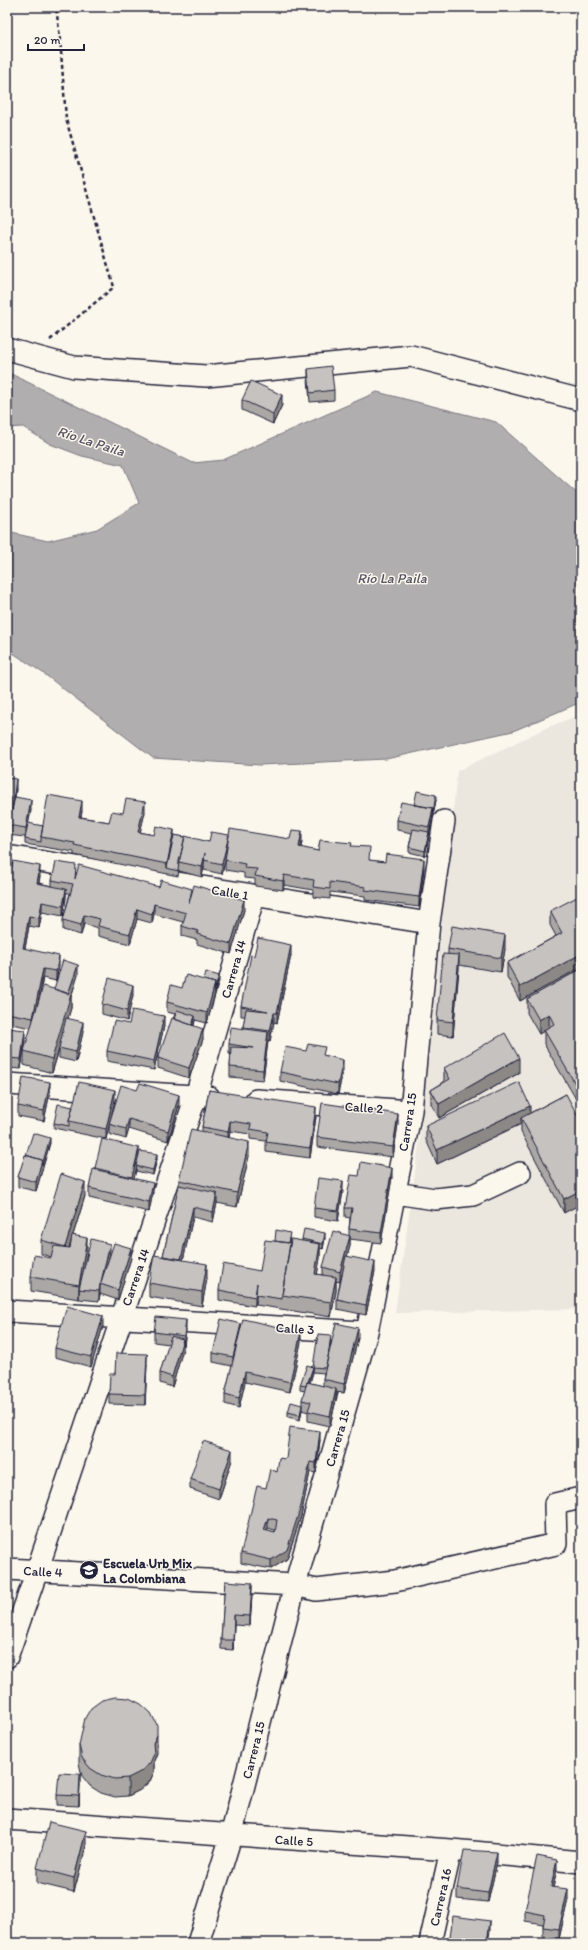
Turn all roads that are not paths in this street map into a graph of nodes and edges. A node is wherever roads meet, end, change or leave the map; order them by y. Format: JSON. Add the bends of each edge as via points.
{"nodes":[{"id":1,"x":7,"y":349,"type":"edge"},
{"id":2,"x":581,"y":400,"type":"edge"},
{"id":3,"x":444,"y":821,"type":"dead end"},
{"id":4,"x":7,"y":856,"type":"edge"},
{"id":5,"x":254,"y":896,"type":"junction"},
{"id":6,"x":429,"y":923,"type":"junction"},
{"id":7,"x":7,"y":1084,"type":"edge"},
{"id":8,"x":196,"y":1096,"type":"junction"},
{"id":9,"x":411,"y":1111,"type":"junction"},
{"id":10,"x":520,"y":1173,"type":"dead end"},
{"id":11,"x":395,"y":1193,"type":"junction"},
{"id":12,"x":7,"y":1311,"type":"edge"},
{"id":13,"x":121,"y":1317,"type":"junction"},
{"id":14,"x":367,"y":1332,"type":"junction"},
{"id":15,"x":581,"y":1498,"type":"edge"},
{"id":16,"x":7,"y":1569,"type":"edge"},
{"id":17,"x":37,"y":1571,"type":"junction"},
{"id":18,"x":295,"y":1585,"type":"junction"},
{"id":19,"x":7,"y":1657,"type":"edge"},
{"id":20,"x":7,"y":1819,"type":"edge"},
{"id":21,"x":231,"y":1836,"type":"junction"},
{"id":22,"x":451,"y":1850,"type":"junction"},
{"id":23,"x":581,"y":1862,"type":"edge"},
{"id":24,"x":198,"y":1943,"type":"edge"},
{"id":25,"x":430,"y":1943,"type":"edge"}],
"edges":[{"from":1,"to":2,"type":"street","via":[[74,367],[206,376],[411,356]]},
{"from":3,"to":6,"type":"street","name":"Carrera 15"},
{"from":4,"to":5,"type":"street","name":"Calle 1"},
{"from":5,"to":6,"type":"street","name":"Calle 1"},
{"from":5,"to":8,"type":"street","name":"Carrera 14"},
{"from":6,"to":9,"type":"street","name":"Carrera 15"},
{"from":7,"to":8,"type":"street","name":"Calle 2"},
{"from":8,"to":9,"type":"street","name":"Calle 2"},
{"from":8,"to":13,"type":"street","name":"Carrera 14"},
{"from":9,"to":11,"type":"street","name":"Carrera 15"},
{"from":10,"to":11,"type":"street","via":[[473,1195],[435,1199]]},
{"from":11,"to":14,"type":"street","name":"Carrera 15"},
{"from":12,"to":13,"type":"street","name":"Calle 3"},
{"from":13,"to":14,"type":"street","name":"Calle 3"},
{"from":13,"to":17,"type":"street","name":"Carrera 14"},
{"from":14,"to":18,"type":"street","name":"Carrera 15"},
{"from":15,"to":18,"type":"street","name":"Calle 4","via":[[555,1504],[556,1544],[395,1581],[316,1590]]},
{"from":16,"to":17,"type":"street","name":"Calle 4"},
{"from":17,"to":18,"type":"street","name":"Calle 4"},
{"from":17,"to":19,"type":"street","name":"Carrera 14"},
{"from":18,"to":21,"type":"street","name":"Carrera 15"},
{"from":20,"to":21,"type":"street","name":"Calle 5"},
{"from":21,"to":22,"type":"street","name":"Calle 5"},
{"from":21,"to":24,"type":"street","name":"Carrera 15"},
{"from":22,"to":23,"type":"street","name":"Calle 5"},
{"from":22,"to":25,"type":"street","name":"Carrera 16"}]}
